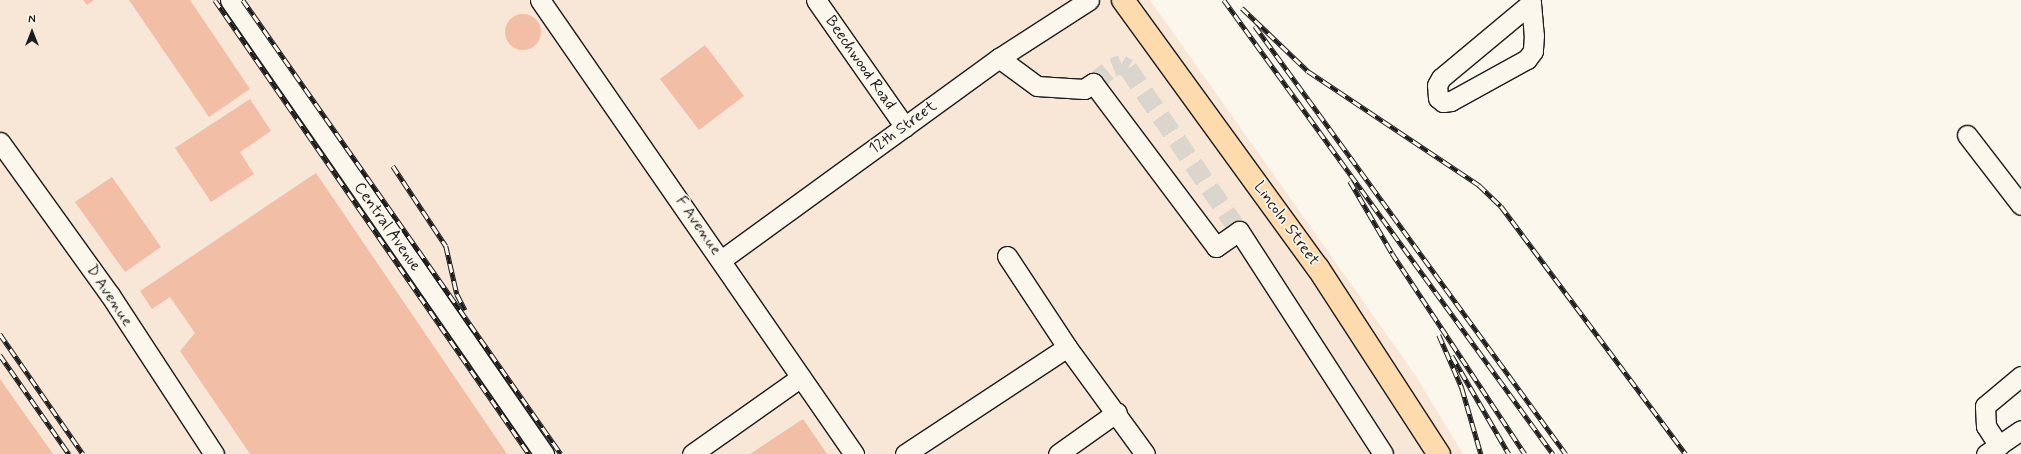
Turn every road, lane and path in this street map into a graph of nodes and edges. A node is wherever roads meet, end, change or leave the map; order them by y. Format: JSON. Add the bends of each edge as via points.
{"nodes":[{"id":1,"x":230,"y":0,"type":"edge"},
{"id":2,"x":540,"y":0,"type":"edge"},
{"id":3,"x":816,"y":0,"type":"edge"},
{"id":4,"x":1089,"y":0,"type":"edge"},
{"id":5,"x":1123,"y":0,"type":"edge"},
{"id":6,"x":1531,"y":1,"type":"edge"},
{"id":7,"x":999,"y":58,"type":"junction"},
{"id":8,"x":905,"y":127,"type":"junction"},
{"id":9,"x":1967,"y":136,"type":"dead end"},
{"id":10,"x":0,"y":142,"type":"edge"},
{"id":11,"x":2021,"y":205,"type":"edge"},
{"id":12,"x":1007,"y":256,"type":"dead end"},
{"id":13,"x":721,"y":260,"type":"junction"},
{"id":14,"x":1067,"y":347,"type":"junction"},
{"id":15,"x":2021,"y":376,"type":"edge"},
{"id":16,"x":801,"y":377,"type":"junction"},
{"id":17,"x":1117,"y":412,"type":"junction"},
{"id":18,"x":2021,"y":430,"type":"edge"},
{"id":19,"x":1993,"y":450,"type":"edge"},
{"id":20,"x":214,"y":454,"type":"edge"},
{"id":21,"x":544,"y":454,"type":"edge"},
{"id":22,"x":692,"y":454,"type":"edge"},
{"id":23,"x":854,"y":454,"type":"edge"},
{"id":24,"x":905,"y":454,"type":"edge"},
{"id":25,"x":1060,"y":454,"type":"edge"},
{"id":26,"x":1145,"y":454,"type":"edge"},
{"id":27,"x":1383,"y":454,"type":"edge"},
{"id":28,"x":1439,"y":454,"type":"edge"}],
"edges":[{"from":1,"to":21,"type":"street","name":"Central Avenue"},
{"from":2,"to":13,"type":"street","name":"F Avenue"},
{"from":3,"to":8,"type":"street","name":"Beechwood Road"},
{"from":4,"to":7,"type":"street","name":"12th Street"},
{"from":5,"to":28,"type":"main road","name":"Lincoln Street","via":[[1318,268]]},
{"from":6,"to":6,"type":"street","via":[[1533,51],[1527,59],[1451,100],[1443,102],[1438,98],[1437,85],[1441,78]]},
{"from":7,"to":8,"type":"street","name":"12th Street"},
{"from":7,"to":27,"type":"street","via":[[1037,86],[1084,89],[1093,83],[1216,247],[1239,231]]},
{"from":8,"to":13,"type":"street","name":"12th Street"},
{"from":9,"to":11,"type":"street"},
{"from":10,"to":20,"type":"street","name":"D Avenue","via":[[110,295]]},
{"from":12,"to":14,"type":"street"},
{"from":13,"to":16,"type":"street","name":"F Avenue"},
{"from":14,"to":17,"type":"street"},
{"from":14,"to":24,"type":"street"},
{"from":15,"to":19,"type":"street","via":[[1985,406],[1986,426]]},
{"from":16,"to":22,"type":"street"},
{"from":16,"to":23,"type":"street","name":"F Avenue"},
{"from":17,"to":25,"type":"street"},
{"from":17,"to":26,"type":"street"},
{"from":18,"to":19,"type":"street"}]}
